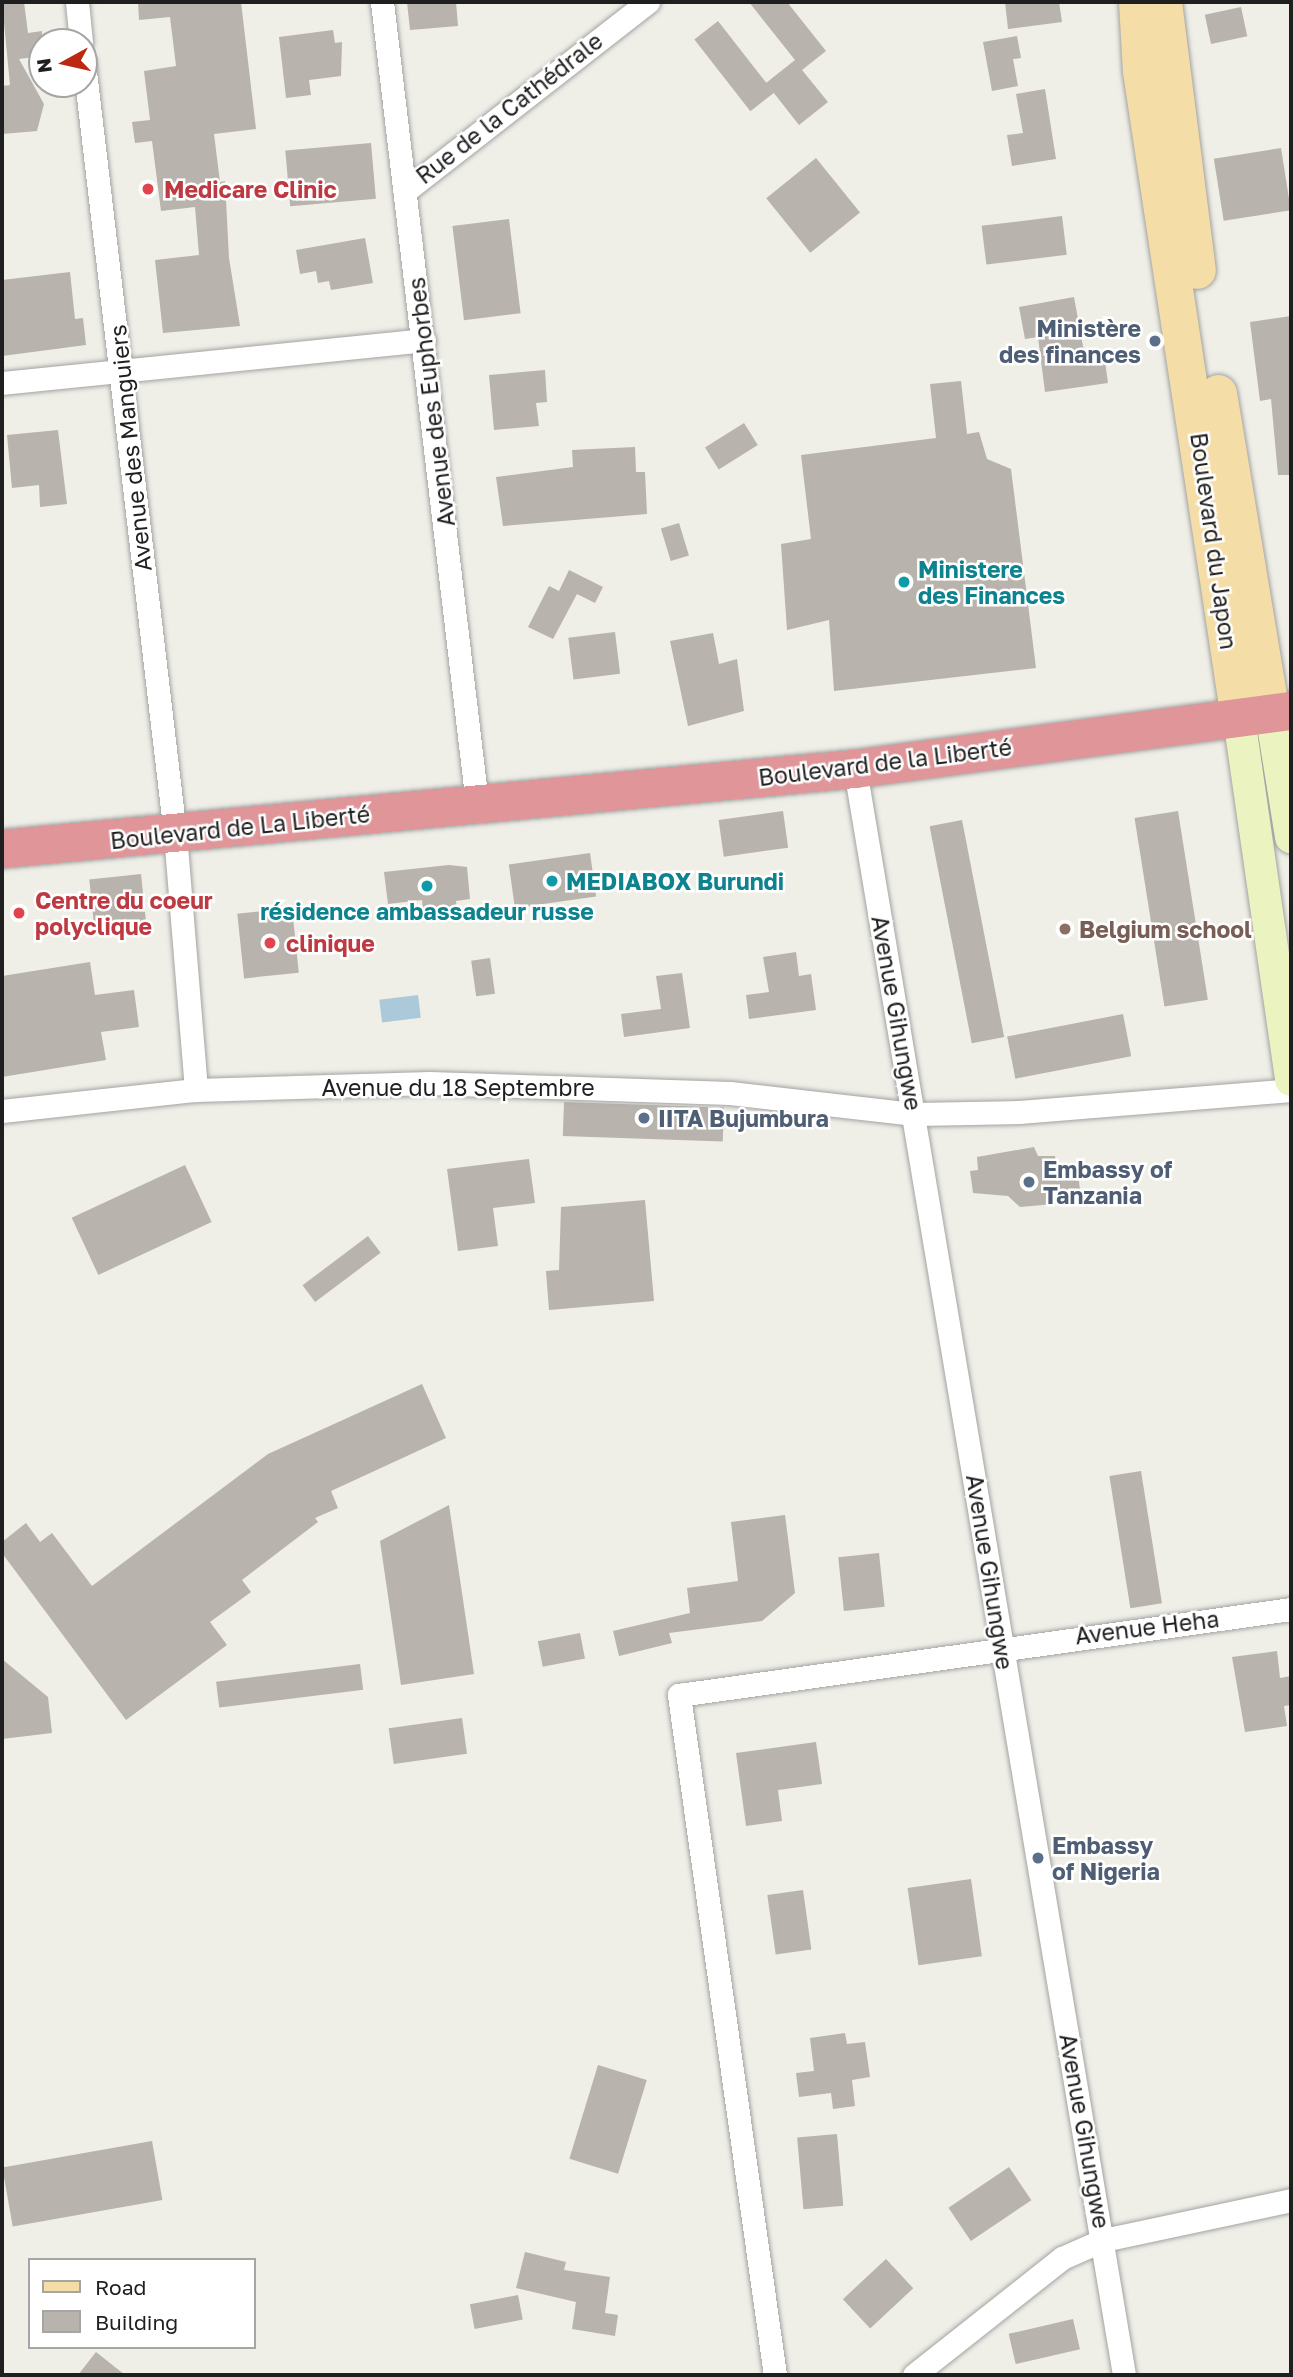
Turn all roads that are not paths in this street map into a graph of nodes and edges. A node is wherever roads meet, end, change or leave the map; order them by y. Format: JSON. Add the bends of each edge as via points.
{"nodes":[{"id":1,"x":76,"y":2,"type":"edge"},
{"id":2,"x":382,"y":2,"type":"edge"},
{"id":3,"x":648,"y":2,"type":"edge"},
{"id":4,"x":1137,"y":2,"type":"edge"},
{"id":5,"x":1163,"y":2,"type":"edge"},
{"id":6,"x":79,"y":28,"type":"edge"},
{"id":7,"x":88,"y":98,"type":"edge"},
{"id":8,"x":1162,"y":122,"type":"junction"},
{"id":9,"x":405,"y":191,"type":"junction"},
{"id":10,"x":424,"y":340,"type":"junction"},
{"id":11,"x":122,"y":370,"type":"junction"},
{"id":12,"x":2,"y":383,"type":"edge"},
{"id":13,"x":1267,"y":714,"type":"edge"},
{"id":14,"x":855,"y":769,"type":"junction"},
{"id":15,"x":477,"y":803,"type":"junction"},
{"id":16,"x":175,"y":834,"type":"junction"},
{"id":17,"x":1291,"y":837,"type":"edge"},
{"id":18,"x":2,"y":849,"type":"edge"},
{"id":19,"x":1291,"y":1080,"type":"edge"},
{"id":20,"x":196,"y":1090,"type":"junction"},
{"id":21,"x":1291,"y":1090,"type":"edge"},
{"id":22,"x":2,"y":1111,"type":"edge"},
{"id":23,"x":915,"y":1114,"type":"junction"},
{"id":24,"x":1291,"y":1609,"type":"edge"},
{"id":25,"x":1002,"y":1645,"type":"junction"},
{"id":26,"x":1291,"y":2200,"type":"edge"},
{"id":27,"x":1103,"y":2239,"type":"junction"},
{"id":28,"x":775,"y":2375,"type":"edge"},
{"id":29,"x":914,"y":2375,"type":"edge"},
{"id":30,"x":1124,"y":2375,"type":"edge"}],
"edges":[{"from":1,"to":6,"type":"street"},
{"from":2,"to":9,"type":"street","name":"Avenue des Euphorbes"},
{"from":3,"to":9,"type":"street","name":"Rue de la Cathédrale"},
{"from":4,"to":8,"type":"main road","name":"Boulevard du Japon"},
{"from":5,"to":8,"type":"main road","name":"Boulevard du Japon"},
{"from":7,"to":11,"type":"street","name":"Avenue des Manguiers"},
{"from":8,"to":13,"type":"main road","name":"Boulevard du Japon"},
{"from":9,"to":10,"type":"street","name":"Avenue des Euphorbes"},
{"from":10,"to":11,"type":"street"},
{"from":10,"to":15,"type":"street","name":"Avenue des Euphorbes"},
{"from":11,"to":12,"type":"street"},
{"from":11,"to":16,"type":"street","name":"Avenue des Manguiers"},
{"from":13,"to":14,"type":"highway","name":"Boulevard de la Liberté"},
{"from":13,"to":17,"type":"main road","name":"Boulevard du Japon"},
{"from":13,"to":19,"type":"main road","name":"Boulevard du Japon"},
{"from":14,"to":15,"type":"highway","name":"Boulevard de la Liberté"},
{"from":14,"to":23,"type":"street","name":"Avenue Gihungwe"},
{"from":15,"to":16,"type":"highway","name":"Boulevard de La Liberté"},
{"from":16,"to":18,"type":"highway","name":"Boulevard de La Liberté"},
{"from":16,"to":20,"type":"street","name":"Avenue des Manguiers"},
{"from":20,"to":22,"type":"street","name":"Avenue du 18 Septembre"},
{"from":20,"to":23,"type":"street","name":"Avenue du 18 Septembre","via":[[506,1083],[730,1093]]},
{"from":21,"to":23,"type":"street","name":"Avenue du 18 Septembre","via":[[1019,1112]]},
{"from":23,"to":25,"type":"street","name":"Avenue Gihungwe"},
{"from":24,"to":25,"type":"street","name":"Avenue Heha"},
{"from":25,"to":27,"type":"street","name":"Avenue Gihungwe"},
{"from":25,"to":28,"type":"street","name":"Avenue Heha","via":[[679,1695]]},
{"from":26,"to":27,"type":"street"},
{"from":27,"to":29,"type":"street","via":[[1062,2258]]},
{"from":27,"to":30,"type":"street","name":"Avenue Gihungwe"}]}
